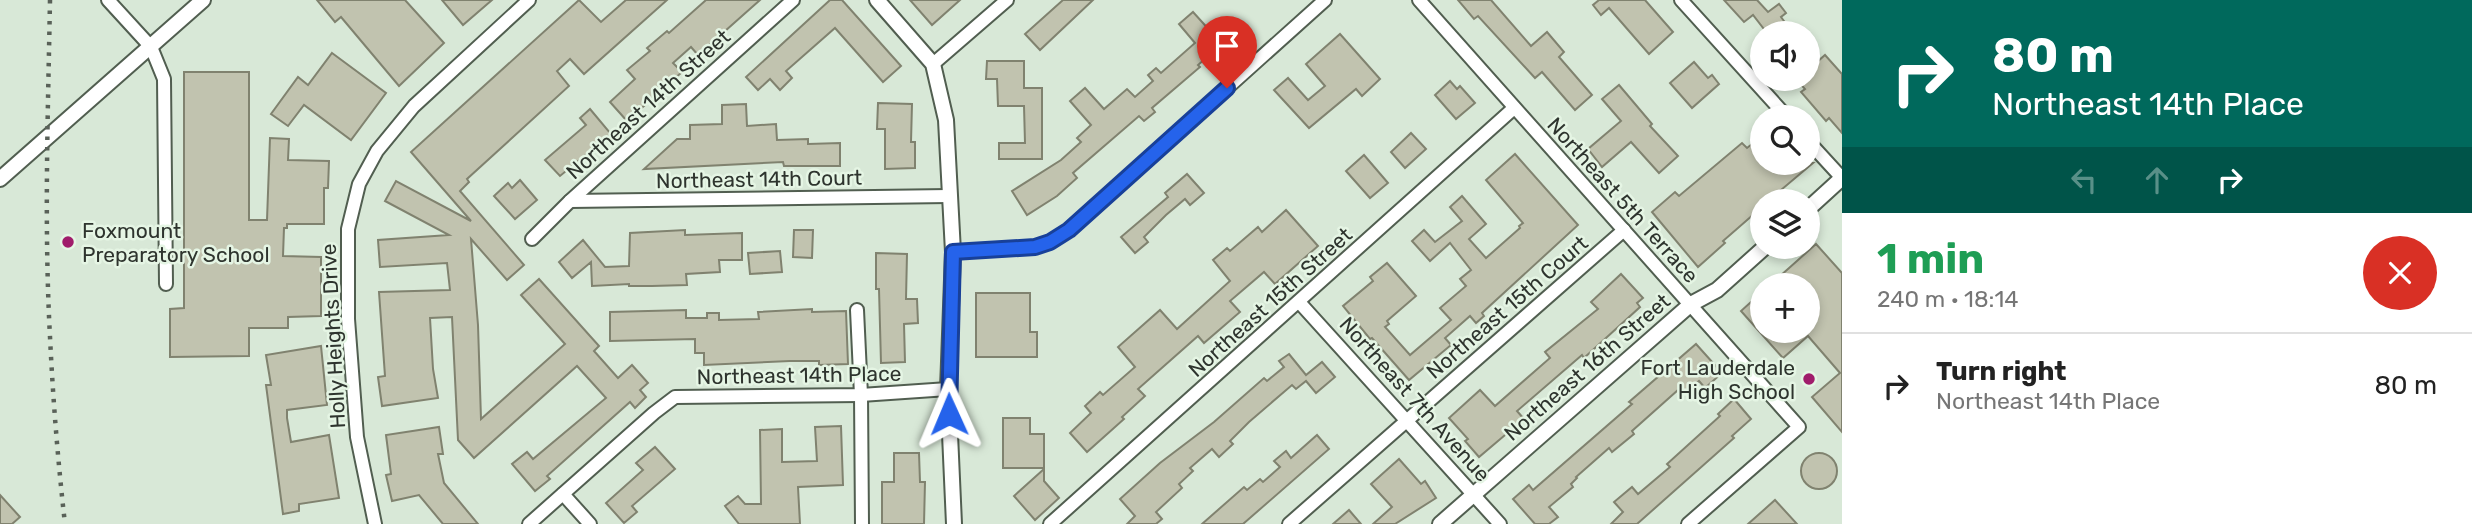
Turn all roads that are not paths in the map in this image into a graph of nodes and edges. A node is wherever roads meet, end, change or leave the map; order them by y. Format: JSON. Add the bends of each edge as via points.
{"nodes":[{"id":1,"x":108,"y":0,"type":"edge"},
{"id":2,"x":203,"y":0,"type":"edge"},
{"id":3,"x":529,"y":0,"type":"edge"},
{"id":4,"x":793,"y":0,"type":"edge"},
{"id":5,"x":877,"y":0,"type":"edge"},
{"id":6,"x":1007,"y":0,"type":"edge"},
{"id":7,"x":1325,"y":0,"type":"edge"},
{"id":8,"x":1419,"y":0,"type":"edge"},
{"id":9,"x":1681,"y":0,"type":"edge"},
{"id":10,"x":151,"y":47,"type":"junction"},
{"id":11,"x":933,"y":64,"type":"junction"},
{"id":12,"x":1776,"y":105,"type":"edge"},
{"id":13,"x":1514,"y":108,"type":"junction"},
{"id":14,"x":1820,"y":154,"type":"edge"},
{"id":15,"x":1842,"y":178,"type":"edge"},
{"id":16,"x":0,"y":179,"type":"edge"},
{"id":17,"x":949,"y":196,"type":"junction"},
{"id":18,"x":1820,"y":198,"type":"edge"},
{"id":19,"x":570,"y":201,"type":"junction"},
{"id":20,"x":1624,"y":230,"type":"junction"},
{"id":21,"x":532,"y":239,"type":"dead end"},
{"id":22,"x":953,"y":252,"type":"junction"},
{"id":23,"x":1752,"y":259,"type":"edge"},
{"id":24,"x":166,"y":284,"type":"dead end"},
{"id":25,"x":1300,"y":302,"type":"junction"},
{"id":26,"x":1691,"y":304,"type":"junction"},
{"id":27,"x":857,"y":310,"type":"dead end"},
{"id":28,"x":948,"y":389,"type":"junction"},
{"id":29,"x":861,"y":395,"type":"junction"},
{"id":30,"x":1408,"y":420,"type":"junction"},
{"id":31,"x":563,"y":494,"type":"junction"},
{"id":32,"x":1473,"y":495,"type":"junction"},
{"id":33,"x":1053,"y":523,"type":"edge"},
{"id":34,"x":375,"y":524,"type":"edge"},
{"id":35,"x":529,"y":524,"type":"edge"},
{"id":36,"x":590,"y":524,"type":"edge"},
{"id":37,"x":862,"y":524,"type":"edge"},
{"id":38,"x":954,"y":524,"type":"edge"},
{"id":39,"x":1289,"y":524,"type":"edge"},
{"id":40,"x":1440,"y":524,"type":"edge"},
{"id":41,"x":1500,"y":524,"type":"edge"},
{"id":42,"x":1688,"y":524,"type":"edge"}],
"edges":[{"from":1,"to":10,"type":"street"},
{"from":2,"to":10,"type":"street"},
{"from":3,"to":34,"type":"street","name":"Holly Heights Drive","via":[[414,106],[377,151],[359,184],[348,229],[348,319],[357,437]]},
{"from":4,"to":19,"type":"street","name":"Northeast 14th Street"},
{"from":5,"to":11,"type":"street"},
{"from":6,"to":11,"type":"street"},
{"from":7,"to":22,"type":"street","via":[[1069,230],[1035,247]]},
{"from":8,"to":13,"type":"street","name":"Northeast 5th Terrace"},
{"from":9,"to":12,"type":"street"},
{"from":10,"to":16,"type":"street"},
{"from":10,"to":24,"type":"street","via":[[164,79]]},
{"from":11,"to":17,"type":"street","via":[[946,120]]},
{"from":13,"to":20,"type":"street","name":"Northeast 5th Terrace"},
{"from":13,"to":25,"type":"street","name":"Northeast 15th Street"},
{"from":14,"to":15,"type":"street"},
{"from":15,"to":18,"type":"street"},
{"from":17,"to":19,"type":"street","name":"Northeast 14th Court"},
{"from":17,"to":22,"type":"street"},
{"from":19,"to":21,"type":"street","name":"Northeast 14th Street"},
{"from":20,"to":26,"type":"street","name":"Northeast 5th Terrace"},
{"from":20,"to":30,"type":"street","name":"Northeast 15th Court"},
{"from":22,"to":28,"type":"street"},
{"from":23,"to":26,"type":"street","name":"Northeast 16th Street","via":[[1717,290]]},
{"from":25,"to":30,"type":"street","name":"Northeast 7th Avenue"},
{"from":25,"to":33,"type":"street","name":"Northeast 15th Street"},
{"from":26,"to":32,"type":"street","name":"Northeast 16th Street"},
{"from":26,"to":42,"type":"street","name":"Northeast 5th Terrace","via":[[1799,427]]},
{"from":27,"to":29,"type":"street"},
{"from":28,"to":29,"type":"street","name":"Northeast 14th Place"},
{"from":28,"to":38,"type":"street"},
{"from":29,"to":31,"type":"street","name":"Northeast 14th Place","via":[[675,397]]},
{"from":29,"to":37,"type":"street"},
{"from":30,"to":32,"type":"street","name":"Northeast 7th Avenue"},
{"from":30,"to":39,"type":"street","name":"Northeast 15th Court"},
{"from":31,"to":35,"type":"street","name":"Northeast 14th Place"},
{"from":31,"to":36,"type":"street"},
{"from":32,"to":40,"type":"street","name":"Northeast 16th Street"},
{"from":32,"to":41,"type":"street","name":"Northeast 7th Avenue"}]}
